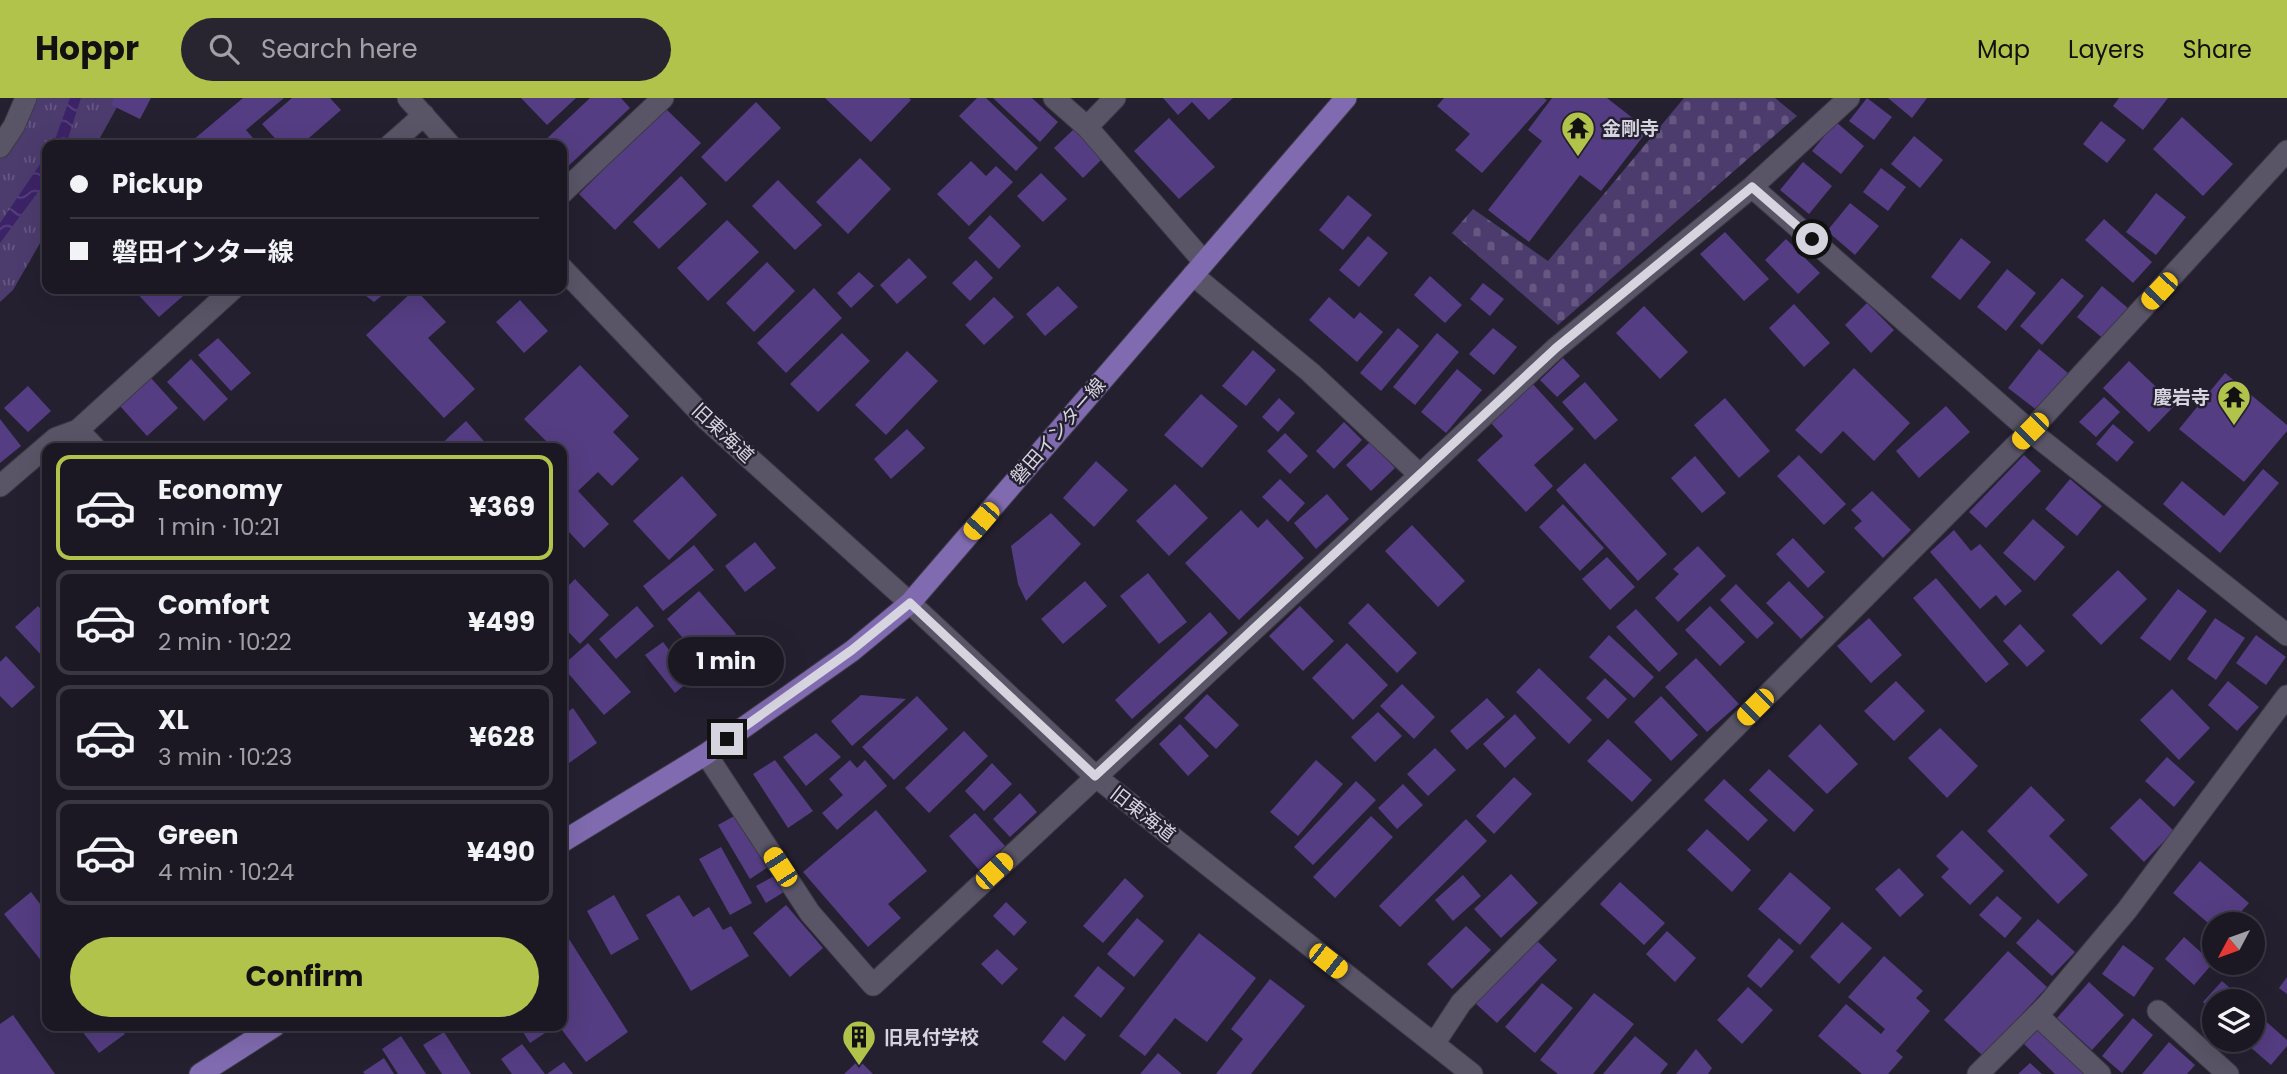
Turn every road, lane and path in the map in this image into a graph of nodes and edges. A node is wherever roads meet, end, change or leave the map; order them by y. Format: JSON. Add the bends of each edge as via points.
{"nodes":[{"id":1,"x":26,"y":98,"type":"edge"},
{"id":2,"x":408,"y":98,"type":"edge"},
{"id":3,"x":663,"y":98,"type":"edge"},
{"id":4,"x":1054,"y":98,"type":"edge"},
{"id":5,"x":1115,"y":98,"type":"edge"},
{"id":6,"x":1346,"y":98,"type":"edge"},
{"id":7,"x":1841,"y":100,"type":"edge"},
{"id":8,"x":424,"y":115,"type":"junction"},
{"id":9,"x":1087,"y":127,"type":"junction"},
{"id":10,"x":396,"y":140,"type":"edge"},
{"id":11,"x":446,"y":140,"type":"edge"},
{"id":12,"x":0,"y":148,"type":"edge"},
{"id":13,"x":2287,"y":151,"type":"edge"},
{"id":14,"x":1752,"y":187,"type":"junction"},
{"id":15,"x":567,"y":188,"type":"edge"},
{"id":16,"x":1199,"y":268,"type":"junction"},
{"id":17,"x":567,"y":273,"type":"edge"},
{"id":18,"x":228,"y":294,"type":"edge"},
{"id":19,"x":78,"y":430,"type":"junction"},
{"id":20,"x":2030,"y":431,"type":"junction"},
{"id":21,"x":50,"y":443,"type":"edge"},
{"id":22,"x":90,"y":443,"type":"edge"},
{"id":23,"x":42,"y":450,"type":"edge"},
{"id":24,"x":1420,"y":475,"type":"junction"},
{"id":25,"x":0,"y":486,"type":"edge"},
{"id":26,"x":910,"y":603,"type":"junction"},
{"id":27,"x":2287,"y":635,"type":"edge"},
{"id":28,"x":2287,"y":696,"type":"edge"},
{"id":29,"x":706,"y":754,"type":"junction"},
{"id":30,"x":1095,"y":776,"type":"junction"},
{"id":31,"x":567,"y":839,"type":"edge"},
{"id":32,"x":2158,"y":1011,"type":"dead end"},
{"id":33,"x":2037,"y":1015,"type":"junction"},
{"id":34,"x":267,"y":1031,"type":"edge"},
{"id":35,"x":1434,"y":1044,"type":"junction"},
{"id":36,"x":200,"y":1074,"type":"edge"},
{"id":37,"x":1472,"y":1074,"type":"edge"},
{"id":38,"x":1978,"y":1074,"type":"edge"},
{"id":39,"x":2100,"y":1074,"type":"edge"},
{"id":40,"x":2228,"y":1074,"type":"edge"}],
"edges":[{"from":1,"to":12,"type":"street"},
{"from":2,"to":8,"type":"street"},
{"from":3,"to":15,"type":"street"},
{"from":4,"to":9,"type":"street"},
{"from":5,"to":9,"type":"street"},
{"from":6,"to":16,"type":"main road","name":"磐田インター線"},
{"from":7,"to":14,"type":"street"},
{"from":8,"to":10,"type":"street"},
{"from":8,"to":11,"type":"street"},
{"from":9,"to":16,"type":"street"},
{"from":13,"to":20,"type":"street"},
{"from":14,"to":20,"type":"street"},
{"from":14,"to":24,"type":"street","via":[[1556,348]]},
{"from":16,"to":24,"type":"street"},
{"from":16,"to":26,"type":"main road","name":"磐田インター線"},
{"from":17,"to":26,"type":"street","name":"旧東海道","via":[[706,419]]},
{"from":18,"to":19,"type":"street"},
{"from":19,"to":21,"type":"street"},
{"from":19,"to":22,"type":"street"},
{"from":20,"to":27,"type":"street"},
{"from":20,"to":35,"type":"street","via":[[1461,1003]]},
{"from":23,"to":25,"type":"street"},
{"from":24,"to":30,"type":"street"},
{"from":26,"to":29,"type":"main road","name":"磐田インター線"},
{"from":26,"to":30,"type":"street","name":"旧東海道"},
{"from":28,"to":33,"type":"street","via":[[2127,909]]},
{"from":29,"to":30,"type":"street","via":[[810,913],[873,985]]},
{"from":29,"to":31,"type":"main road","name":"磐田インター線"},
{"from":30,"to":35,"type":"street","name":"旧東海道"},
{"from":32,"to":40,"type":"street"},
{"from":33,"to":38,"type":"street"},
{"from":33,"to":39,"type":"street"},
{"from":34,"to":36,"type":"main road"},
{"from":35,"to":37,"type":"street","name":"旧東海道"}]}
